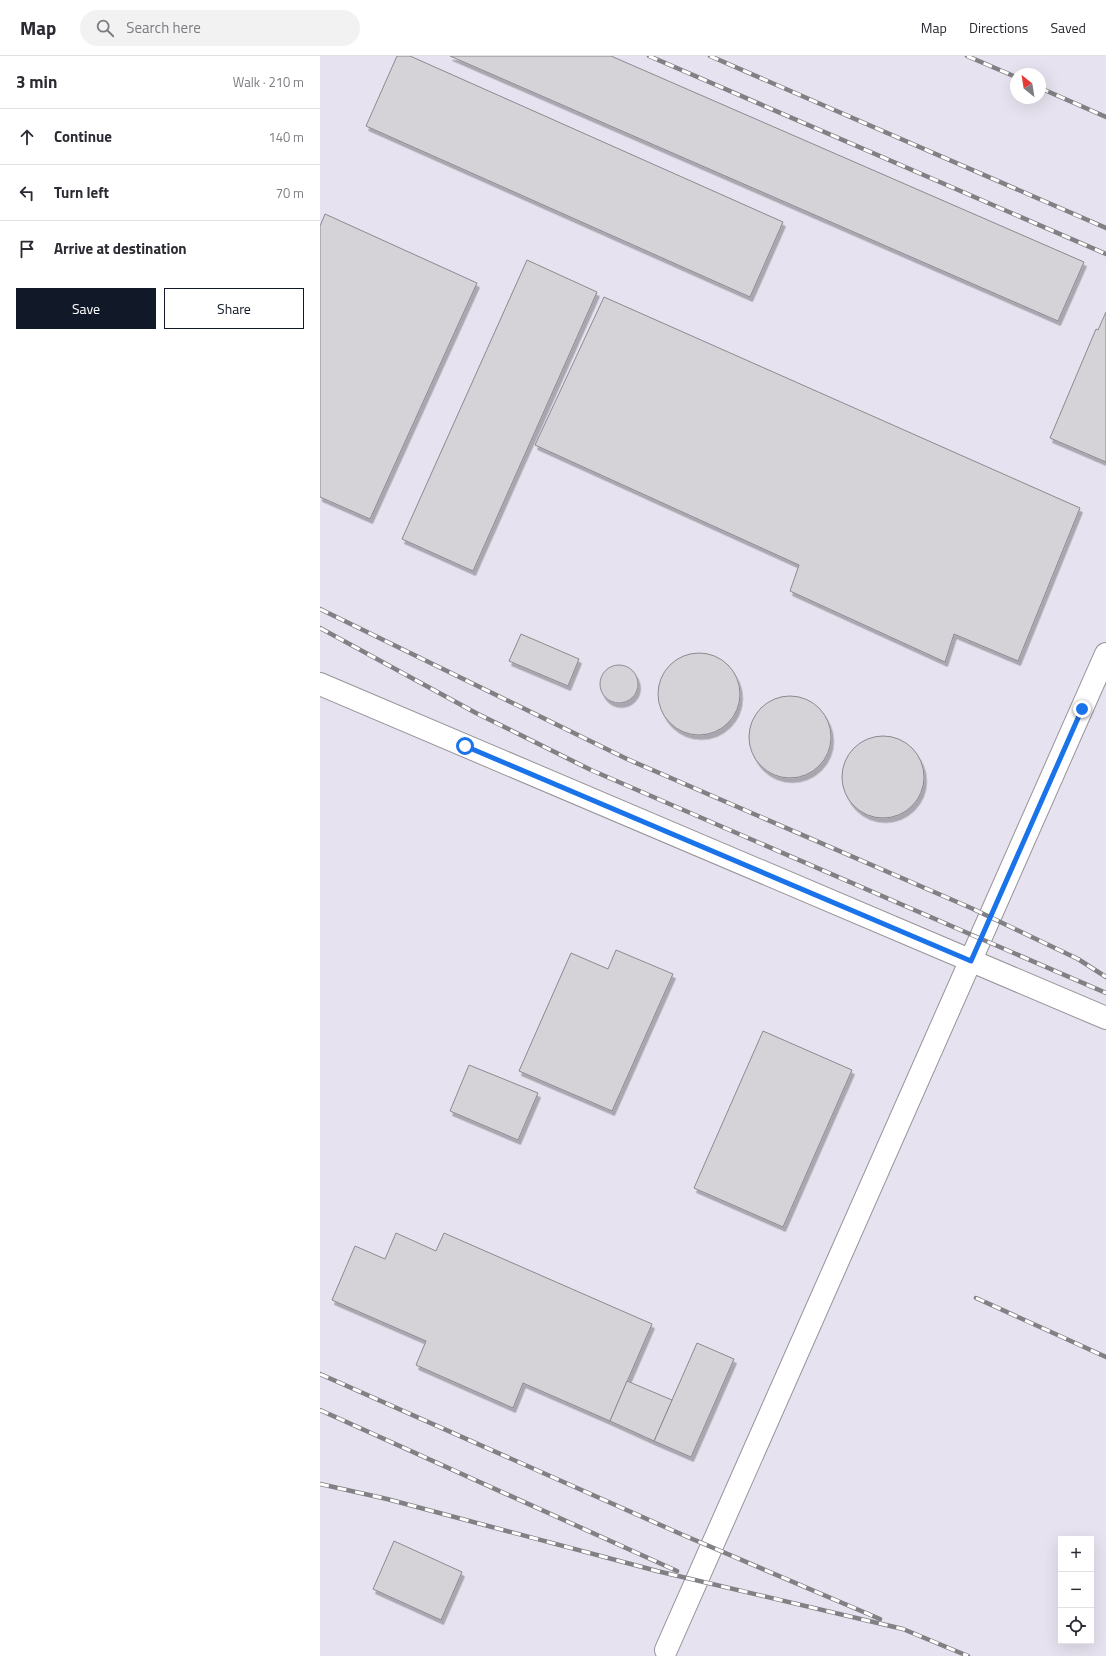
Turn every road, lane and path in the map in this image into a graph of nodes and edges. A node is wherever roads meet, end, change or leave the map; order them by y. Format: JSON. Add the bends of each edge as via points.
{"nodes":[{"id":1,"x":1106,"y":654,"type":"edge"},
{"id":2,"x":320,"y":684,"type":"edge"},
{"id":3,"x":971,"y":961,"type":"junction"},
{"id":4,"x":1106,"y":1018,"type":"edge"},
{"id":5,"x":666,"y":1650,"type":"dead end"}],
"edges":[{"from":1,"to":3,"type":"street"},
{"from":2,"to":3,"type":"street"},
{"from":3,"to":4,"type":"street"},
{"from":3,"to":5,"type":"street"}]}
